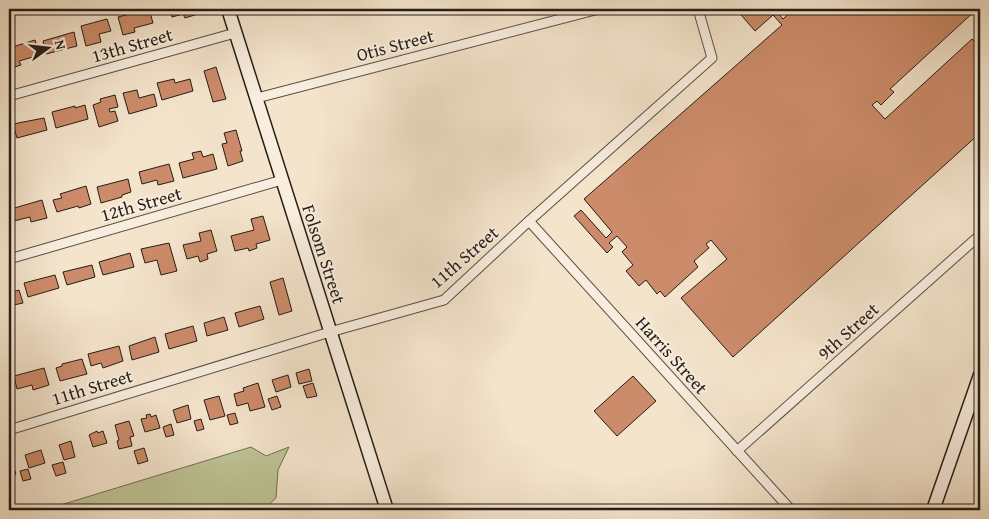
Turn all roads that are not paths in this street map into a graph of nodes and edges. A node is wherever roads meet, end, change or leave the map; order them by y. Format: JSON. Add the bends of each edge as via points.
{"nodes":[{"id":1,"x":228,"y":9,"type":"edge"},
{"id":2,"x":599,"y":9,"type":"edge"},
{"id":3,"x":698,"y":9,"type":"edge"},
{"id":4,"x":235,"y":33,"type":"junction"},
{"id":5,"x":9,"y":96,"type":"edge"},
{"id":6,"x":257,"y":98,"type":"junction"},
{"id":7,"x":282,"y":180,"type":"junction"},
{"id":8,"x":530,"y":221,"type":"junction"},
{"id":9,"x":980,"y":235,"type":"edge"},
{"id":10,"x":9,"y":259,"type":"edge"},
{"id":11,"x":330,"y":332,"type":"junction"},
{"id":12,"x":980,"y":375,"type":"edge"},
{"id":13,"x":9,"y":430,"type":"edge"},
{"id":14,"x":737,"y":451,"type":"junction"},
{"id":15,"x":386,"y":510,"type":"edge"},
{"id":16,"x":791,"y":510,"type":"edge"},
{"id":17,"x":932,"y":510,"type":"edge"}],
"edges":[{"from":1,"to":4,"type":"street","name":"Folsom Street"},
{"from":2,"to":6,"type":"street","name":"Otis Street"},
{"from":3,"to":8,"type":"street","name":"11th Street","via":[[712,58]]},
{"from":4,"to":5,"type":"street","name":"13th Street"},
{"from":4,"to":6,"type":"street","name":"Folsom Street"},
{"from":6,"to":7,"type":"street","name":"Folsom Street"},
{"from":7,"to":10,"type":"street","name":"12th Street"},
{"from":7,"to":11,"type":"street","name":"Folsom Street"},
{"from":8,"to":11,"type":"street","name":"11th Street","via":[[444,300]]},
{"from":8,"to":14,"type":"street","name":"Harris Street"},
{"from":9,"to":14,"type":"street","name":"9th Street"},
{"from":11,"to":13,"type":"street","name":"11th Street"},
{"from":11,"to":15,"type":"street","name":"Folsom Street"},
{"from":12,"to":17,"type":"street"},
{"from":14,"to":16,"type":"street","name":"Harris Street"}]}
